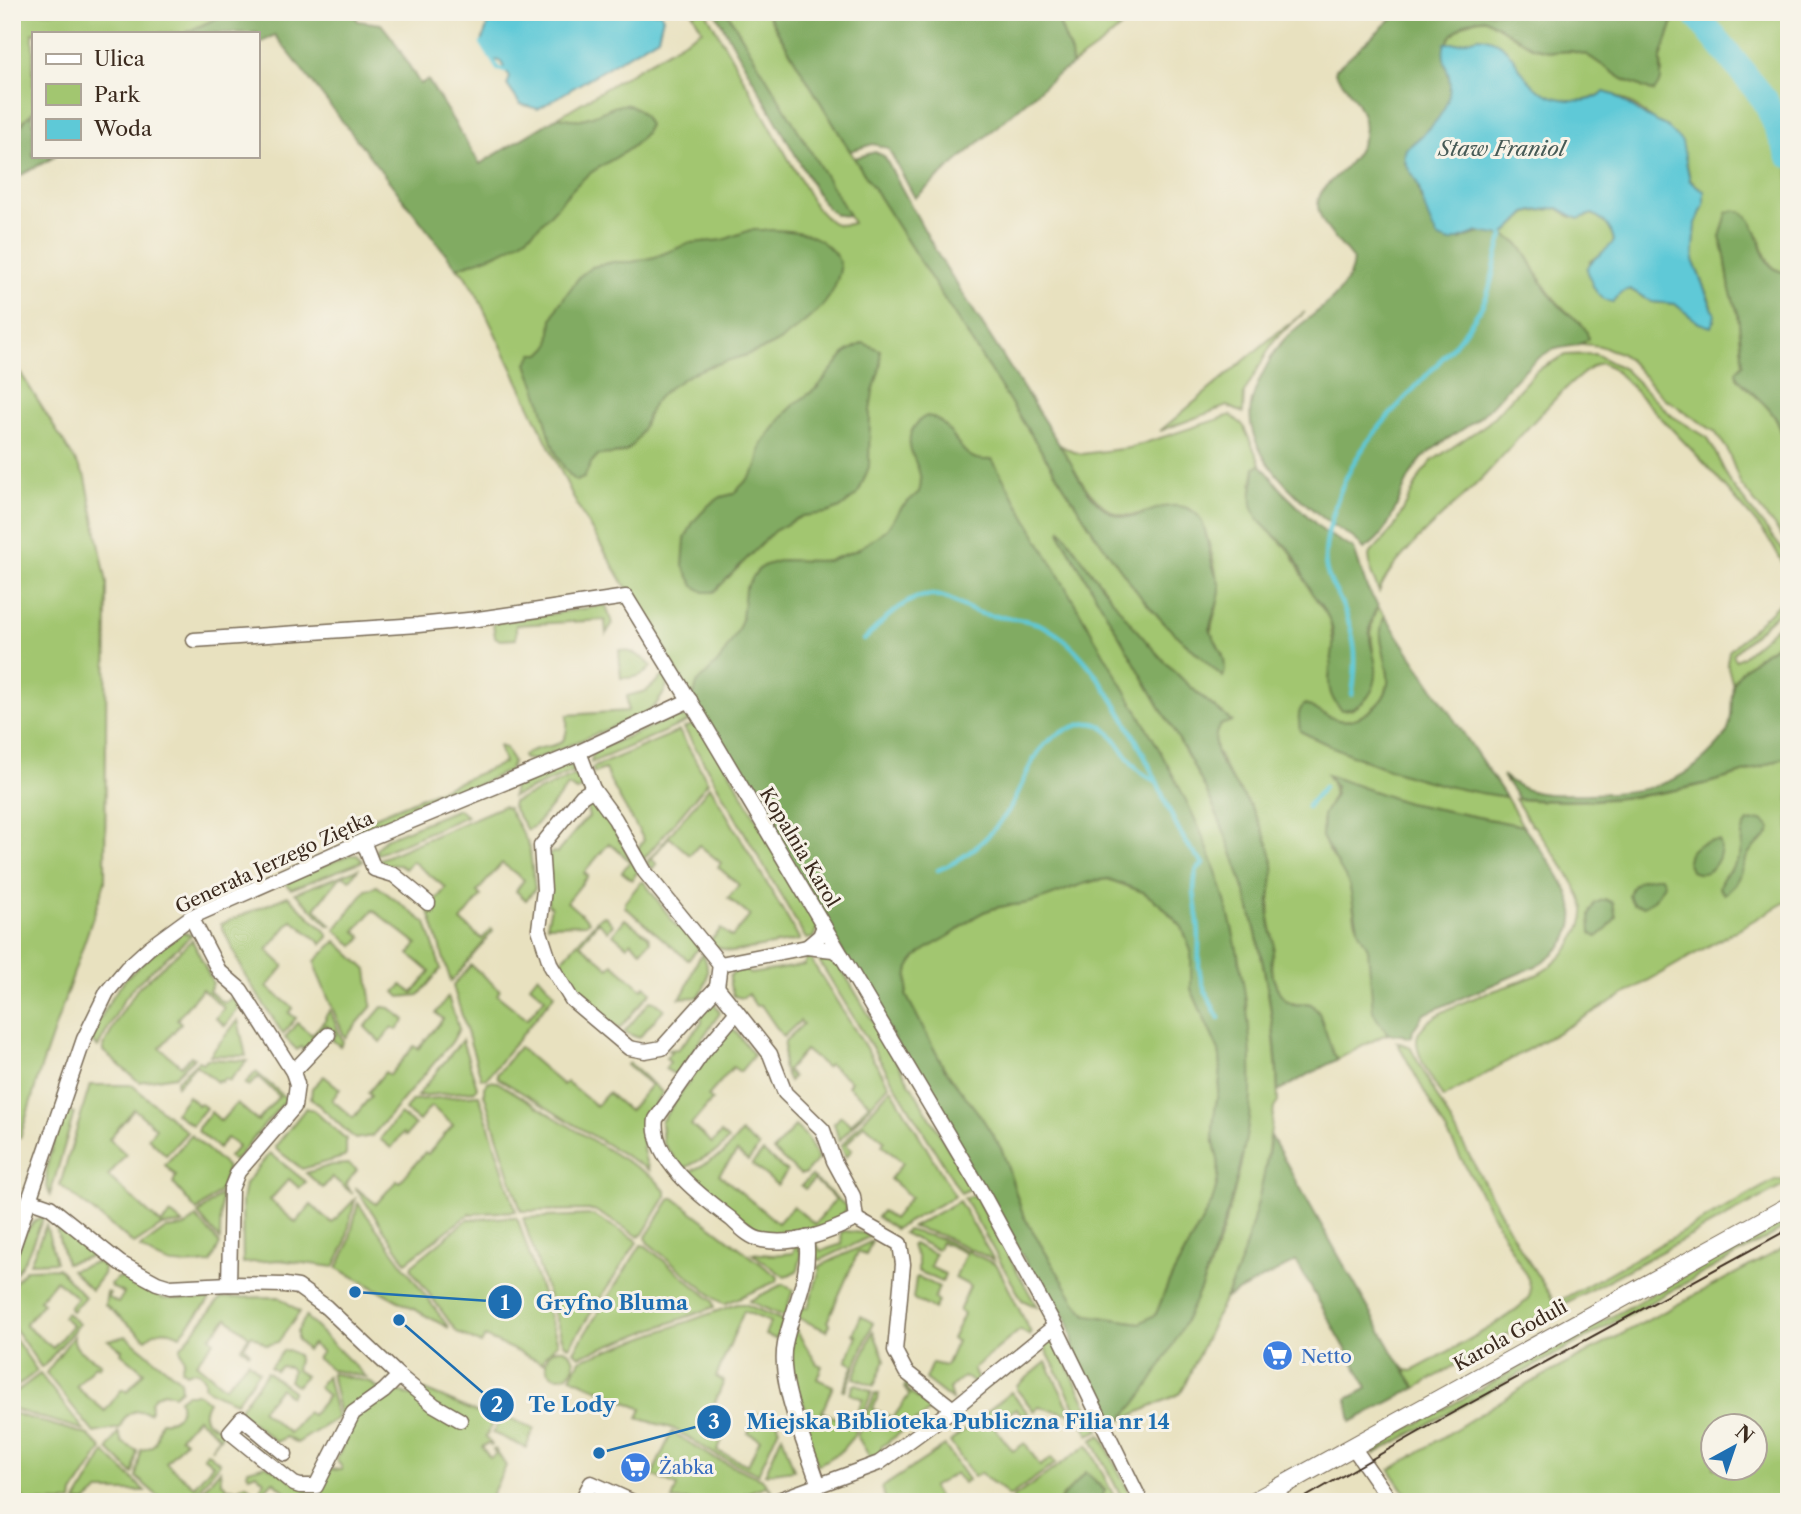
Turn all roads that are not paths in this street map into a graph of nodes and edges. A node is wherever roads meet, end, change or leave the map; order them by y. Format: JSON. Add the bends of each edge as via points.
{"nodes":[{"id":1,"x":194,"y":640,"type":"dead end"},
{"id":2,"x":690,"y":700,"type":"junction"},
{"id":3,"x":579,"y":752,"type":"junction"},
{"id":4,"x":593,"y":789,"type":"junction"},
{"id":5,"x":363,"y":841,"type":"junction"},
{"id":6,"x":428,"y":903,"type":"dead end"},
{"id":7,"x":191,"y":917,"type":"junction"},
{"id":8,"x":824,"y":926,"type":"junction"},
{"id":9,"x":807,"y":947,"type":"junction"},
{"id":10,"x":843,"y":957,"type":"junction"},
{"id":11,"x":720,"y":964,"type":"junction"},
{"id":12,"x":717,"y":987,"type":"junction"},
{"id":13,"x":737,"y":1012,"type":"junction"},
{"id":14,"x":328,"y":1035,"type":"dead end"},
{"id":15,"x":293,"y":1072,"type":"junction"},
{"id":16,"x":30,"y":1200,"type":"junction"},
{"id":17,"x":1789,"y":1206,"type":"edge"},
{"id":18,"x":856,"y":1219,"type":"junction"},
{"id":19,"x":806,"y":1238,"type":"junction"},
{"id":20,"x":12,"y":1250,"type":"edge"},
{"id":21,"x":229,"y":1284,"type":"junction"},
{"id":22,"x":1055,"y":1326,"type":"junction"},
{"id":23,"x":399,"y":1376,"type":"junction"},
{"id":24,"x":953,"y":1409,"type":"junction"},
{"id":25,"x":460,"y":1420,"type":"dead end"},
{"id":26,"x":1353,"y":1447,"type":"junction"},
{"id":27,"x":285,"y":1454,"type":"dead end"},
{"id":28,"x":819,"y":1486,"type":"junction"},
{"id":29,"x":581,"y":1502,"type":"edge"},
{"id":30,"x":633,"y":1502,"type":"edge"},
{"id":31,"x":773,"y":1502,"type":"edge"},
{"id":32,"x":1141,"y":1502,"type":"edge"},
{"id":33,"x":1253,"y":1502,"type":"edge"},
{"id":34,"x":1391,"y":1502,"type":"edge"}],
"edges":[{"from":1,"to":2,"type":"street","name":"Kopalnia Karol","via":[[418,625],[626,597]]},
{"from":2,"to":3,"type":"street","name":"Generała Jerzego Ziętka"},
{"from":2,"to":8,"type":"street","name":"Kopalnia Karol"},
{"from":3,"to":4,"type":"street"},
{"from":3,"to":5,"type":"street","name":"Generała Jerzego Ziętka"},
{"from":4,"to":11,"type":"street","via":[[645,872]]},
{"from":4,"to":12,"type":"street","via":[[541,846],[544,890],[539,929],[563,989],[611,1035],[629,1048],[645,1051],[662,1048]]},
{"from":5,"to":6,"type":"street","via":[[374,869],[394,875]]},
{"from":5,"to":7,"type":"street","name":"Generała Jerzego Ziętka"},
{"from":7,"to":15,"type":"street","via":[[219,971],[241,990]]},
{"from":7,"to":16,"type":"street","name":"Generała Jerzego Ziętka","via":[[127,968],[107,992],[84,1039]]},
{"from":8,"to":9,"type":"street"},
{"from":8,"to":10,"type":"street","name":"Kopalnia Karol"},
{"from":9,"to":10,"type":"street","via":[[832,950]]},
{"from":9,"to":11,"type":"street"},
{"from":10,"to":22,"type":"street","name":"Kopalnia Karol"},
{"from":11,"to":12,"type":"street"},
{"from":12,"to":13,"type":"street"},
{"from":13,"to":18,"type":"street","via":[[770,1054],[785,1093],[823,1130],[853,1196]]},
{"from":13,"to":19,"type":"street","via":[[656,1119],[658,1141],[681,1177],[755,1238]]},
{"from":14,"to":15,"type":"street"},
{"from":15,"to":21,"type":"street","via":[[297,1084],[294,1107],[238,1172],[231,1189]]},
{"from":16,"to":20,"type":"street","name":"Generała Jerzego Ziętka"},
{"from":16,"to":21,"type":"street","via":[[50,1207],[120,1264],[157,1283],[170,1287]]},
{"from":17,"to":26,"type":"main road","name":"Karola Goduli"},
{"from":18,"to":19,"type":"street","via":[[827,1234]]},
{"from":18,"to":24,"type":"street","via":[[900,1244],[903,1265],[895,1351],[906,1372]]},
{"from":19,"to":28,"type":"street","via":[[807,1270],[784,1346],[785,1371]]},
{"from":21,"to":23,"type":"street","via":[[298,1287],[326,1307]]},
{"from":22,"to":24,"type":"street"},
{"from":22,"to":32,"type":"street","name":"Kopalnia Karol"},
{"from":23,"to":25,"type":"street"},
{"from":23,"to":27,"type":"street","via":[[353,1413],[316,1486],[294,1484],[230,1432],[242,1418]]},
{"from":24,"to":28,"type":"street","via":[[879,1463]]},
{"from":26,"to":33,"type":"main road","name":"Karola Goduli"},
{"from":26,"to":34,"type":"street"},
{"from":28,"to":31,"type":"street"},
{"from":29,"to":30,"type":"street","via":[[591,1483]]}]}
